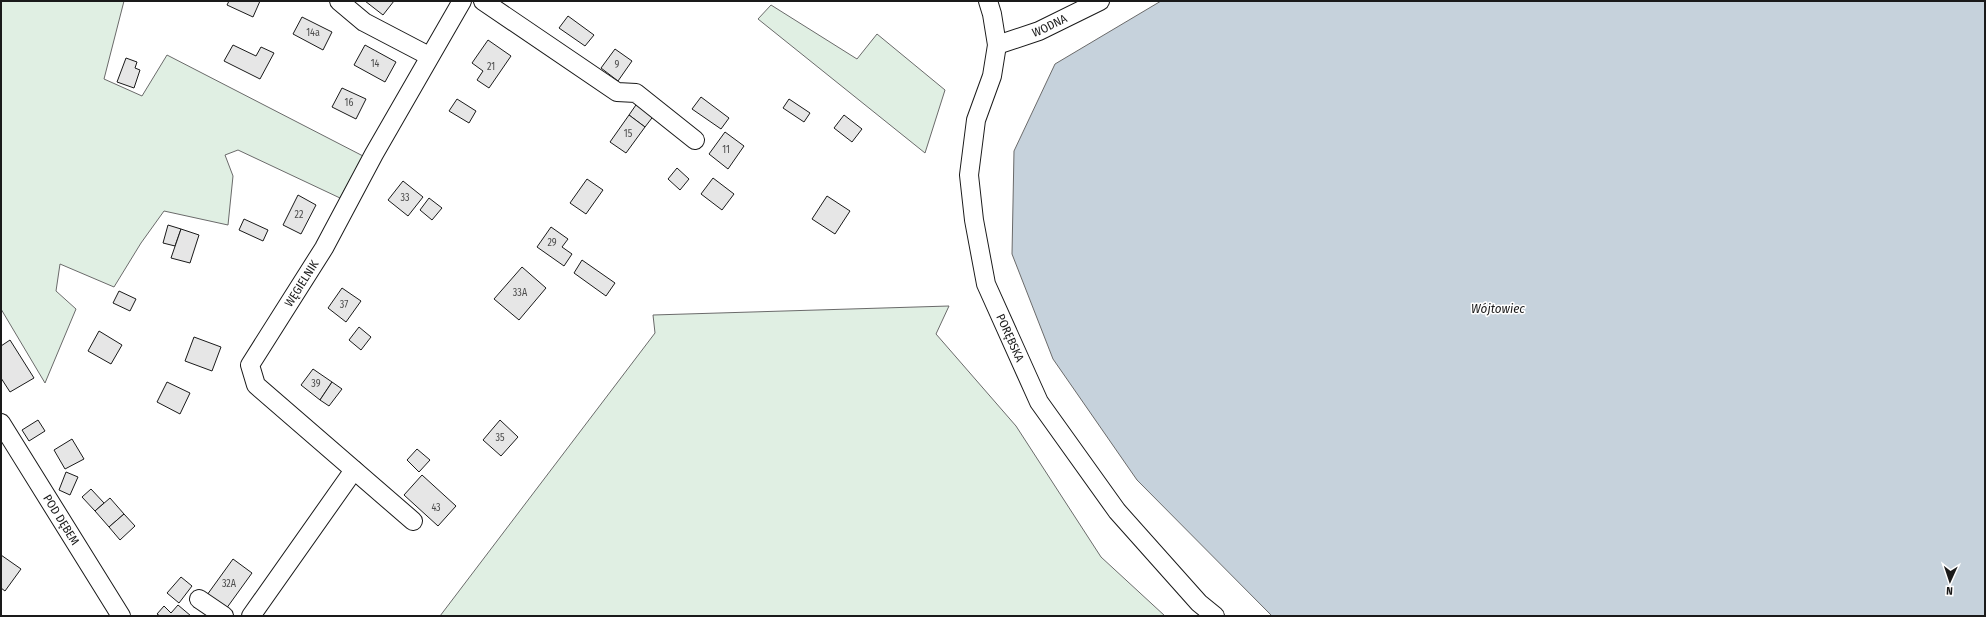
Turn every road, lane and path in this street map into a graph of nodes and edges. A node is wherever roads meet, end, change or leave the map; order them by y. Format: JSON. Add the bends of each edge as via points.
{"nodes":[{"id":1,"x":339,"y":1,"type":"edge"},
{"id":2,"x":462,"y":1,"type":"edge"},
{"id":3,"x":483,"y":1,"type":"edge"},
{"id":4,"x":988,"y":1,"type":"edge"},
{"id":5,"x":1100,"y":1,"type":"edge"},
{"id":6,"x":997,"y":45,"type":"junction"},
{"id":7,"x":429,"y":56,"type":"junction"},
{"id":8,"x":695,"y":140,"type":"dead end"},
{"id":9,"x":1,"y":423,"type":"edge"},
{"id":10,"x":354,"y":470,"type":"junction"},
{"id":11,"x":413,"y":521,"type":"dead end"},
{"id":12,"x":199,"y":599,"type":"dead end"},
{"id":13,"x":121,"y":616,"type":"edge"},
{"id":14,"x":224,"y":616,"type":"edge"},
{"id":15,"x":251,"y":616,"type":"edge"},
{"id":16,"x":1215,"y":616,"type":"edge"}],
"edges":[{"from":1,"to":7,"type":"street","via":[[364,22]]},
{"from":2,"to":7,"type":"street","name":"WĘGIELNIK"},
{"from":3,"to":8,"type":"street","via":[[617,92],[636,93]]},
{"from":4,"to":6,"type":"street","name":"PORĘBSKA"},
{"from":5,"to":6,"type":"street","name":"WODNA","via":[[1039,31]]},
{"from":6,"to":16,"type":"street","name":"PORĘBSKA","via":[[992,76],[976,120],[969,175],[986,284],[1039,402],[1117,511],[1199,603]]},
{"from":7,"to":10,"type":"street","name":"WĘGIELNIK","via":[[324,248],[250,365],[256,385]]},
{"from":9,"to":13,"type":"street","name":"POD DĘBEM"},
{"from":10,"to":11,"type":"street","name":"WĘGIELNIK"},
{"from":10,"to":15,"type":"street"},
{"from":12,"to":14,"type":"street"}]}
